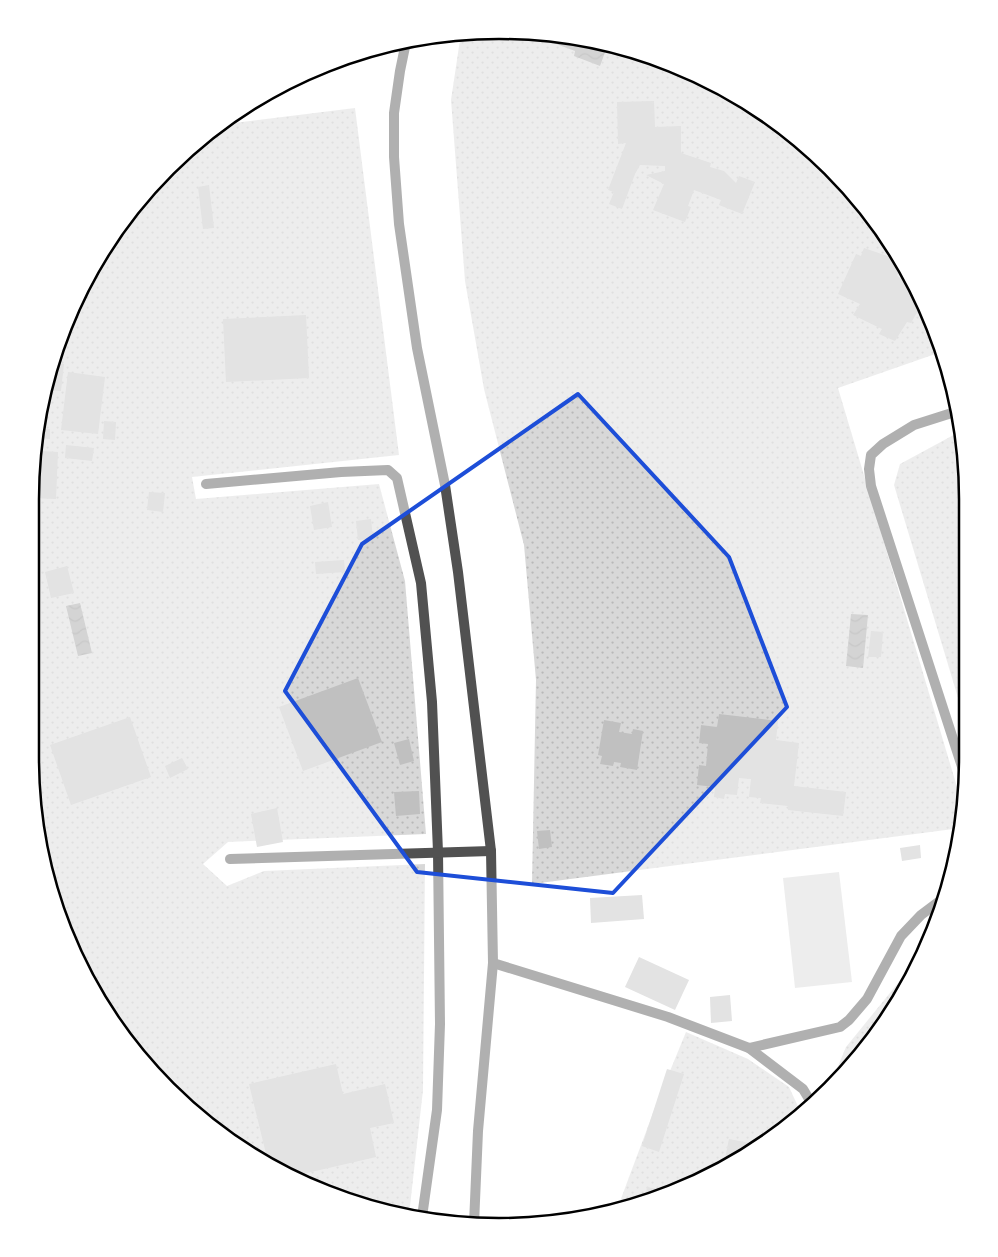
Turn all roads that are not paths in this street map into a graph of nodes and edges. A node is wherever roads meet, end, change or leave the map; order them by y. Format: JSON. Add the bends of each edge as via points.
{"nodes":[{"id":1,"x":405,"y":49,"type":"edge"},
{"id":2,"x":951,"y":413,"type":"edge"},
{"id":3,"x":206,"y":484,"type":"dead end"},
{"id":4,"x":959,"y":757,"type":"edge"},
{"id":5,"x":491,"y":851,"type":"junction"},
{"id":6,"x":438,"y":852,"type":"junction"},
{"id":7,"x":230,"y":858,"type":"dead end"},
{"id":8,"x":936,"y":903,"type":"edge"},
{"id":9,"x":493,"y":963,"type":"junction"},
{"id":10,"x":749,"y":1048,"type":"junction"},
{"id":11,"x":808,"y":1098,"type":"edge"},
{"id":12,"x":423,"y":1211,"type":"edge"},
{"id":13,"x":474,"y":1217,"type":"edge"}],
"edges":[{"from":1,"to":5,"type":"street","via":[[394,114],[399,224],[417,348],[457,562]]},
{"from":2,"to":4,"type":"street","via":[[914,425],[883,444],[871,455],[869,469],[871,486]]},
{"from":3,"to":6,"type":"street","via":[[388,470],[397,478],[421,583],[432,702]]},
{"from":5,"to":6,"type":"street"},
{"from":5,"to":9,"type":"street"},
{"from":6,"to":7,"type":"street"},
{"from":6,"to":12,"type":"street","via":[[440,1024],[437,1110]]},
{"from":8,"to":10,"type":"street","via":[[901,936],[866,999],[840,1027]]},
{"from":9,"to":10,"type":"street","via":[[668,1017]]},
{"from":9,"to":13,"type":"street","via":[[478,1131]]},
{"from":10,"to":11,"type":"street","via":[[803,1089]]}]}
